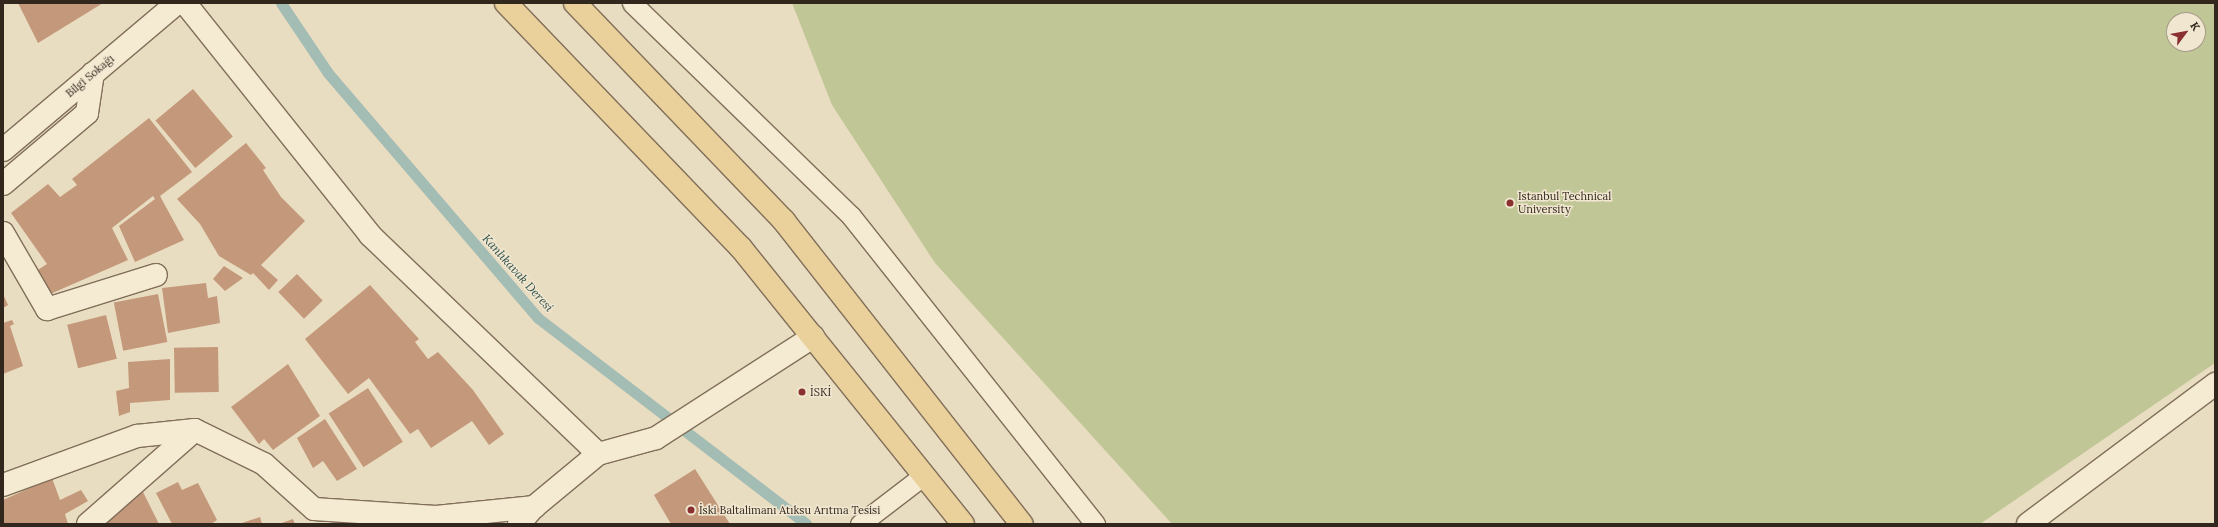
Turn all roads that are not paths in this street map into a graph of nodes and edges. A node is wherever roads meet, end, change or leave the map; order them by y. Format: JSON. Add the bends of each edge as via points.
{"nodes":[{"id":1,"x":177,"y":3,"type":"edge"},
{"id":2,"x":185,"y":3,"type":"edge"},
{"id":3,"x":506,"y":3,"type":"edge"},
{"id":4,"x":575,"y":3,"type":"edge"},
{"id":5,"x":632,"y":3,"type":"edge"},
{"id":6,"x":93,"y":73,"type":"junction"},
{"id":7,"x":3,"y":150,"type":"edge"},
{"id":8,"x":3,"y":184,"type":"edge"},
{"id":9,"x":3,"y":233,"type":"edge"},
{"id":10,"x":156,"y":275,"type":"dead end"},
{"id":11,"x":813,"y":337,"type":"junction"},
{"id":12,"x":2215,"y":384,"type":"edge"},
{"id":13,"x":195,"y":430,"type":"junction"},
{"id":14,"x":598,"y":454,"type":"junction"},
{"id":15,"x":924,"y":475,"type":"junction"},
{"id":16,"x":3,"y":485,"type":"edge"},
{"id":17,"x":534,"y":507,"type":"junction"},
{"id":18,"x":88,"y":524,"type":"edge"},
{"id":19,"x":519,"y":524,"type":"edge"},
{"id":20,"x":860,"y":524,"type":"edge"},
{"id":21,"x":963,"y":524,"type":"edge"},
{"id":22,"x":1022,"y":524,"type":"edge"},
{"id":23,"x":1094,"y":524,"type":"edge"},
{"id":24,"x":2028,"y":524,"type":"edge"}],
"edges":[{"from":1,"to":6,"type":"street","name":"Bilgi Sokağı"},
{"from":2,"to":14,"type":"street","via":[[370,235]]},
{"from":3,"to":11,"type":"main road","via":[[741,248]]},
{"from":4,"to":22,"type":"main road","via":[[784,221]]},
{"from":5,"to":23,"type":"lane","via":[[850,216]]},
{"from":6,"to":7,"type":"street","name":"Bilgi Sokağı"},
{"from":6,"to":8,"type":"street","via":[[87,113]]},
{"from":9,"to":10,"type":"street","via":[[47,309]]},
{"from":11,"to":14,"type":"street","via":[[656,438]]},
{"from":11,"to":15,"type":"main road"},
{"from":12,"to":24,"type":"street"},
{"from":13,"to":16,"type":"street","via":[[136,436]]},
{"from":13,"to":17,"type":"street","via":[[264,464],[314,508],[436,517]]},
{"from":13,"to":18,"type":"street"},
{"from":14,"to":17,"type":"street"},
{"from":15,"to":20,"type":"lane"},
{"from":15,"to":21,"type":"main road"},
{"from":17,"to":19,"type":"street"}]}
